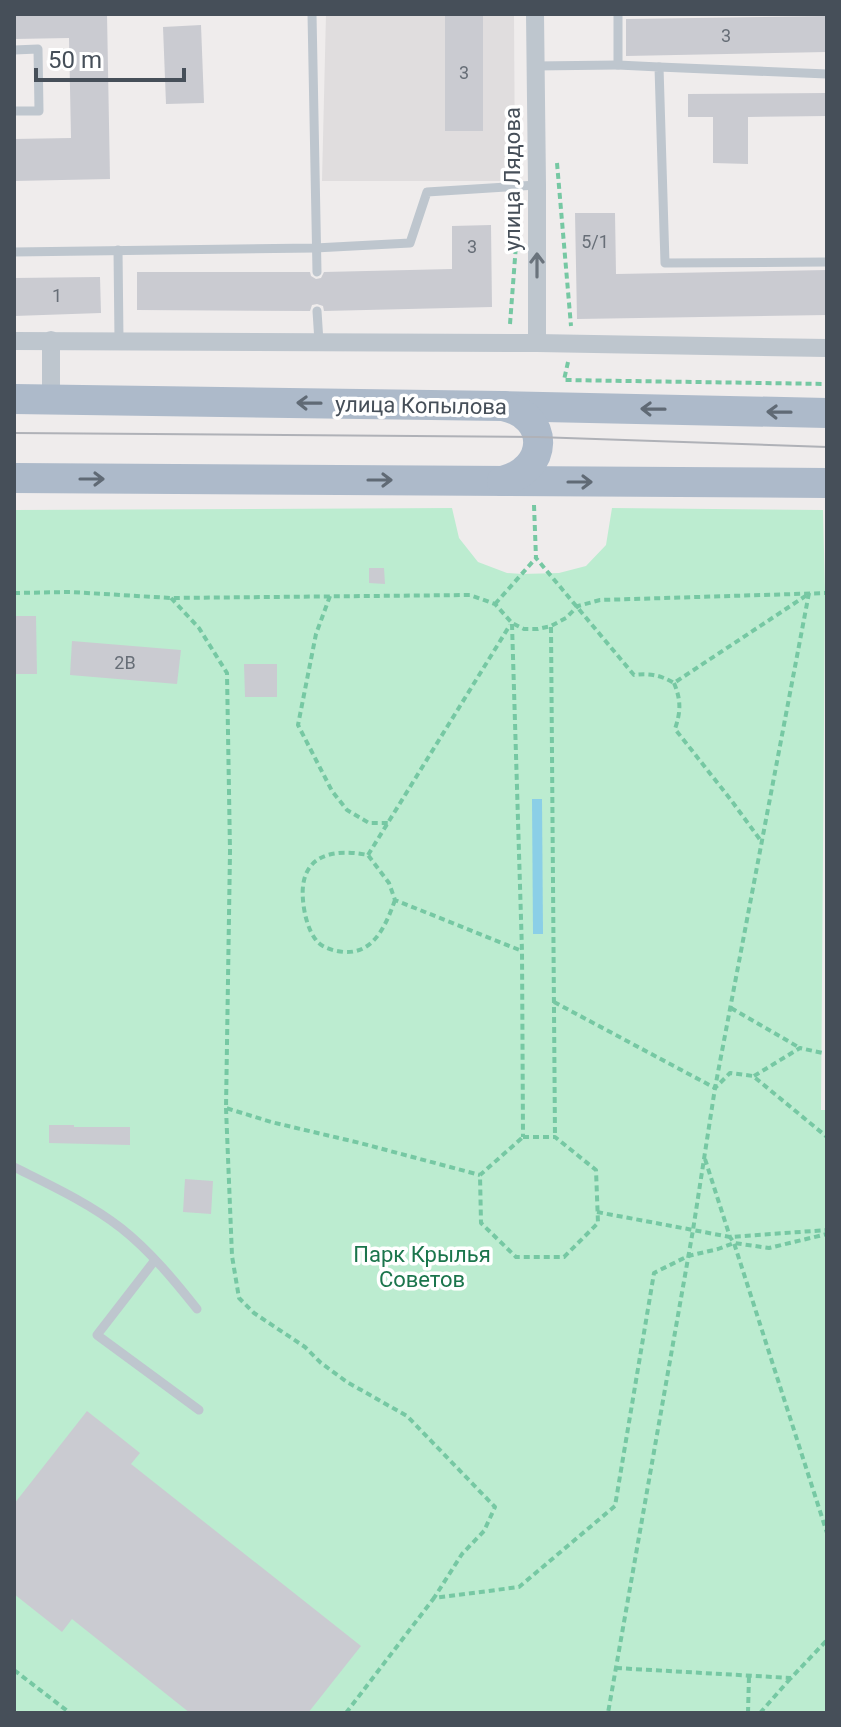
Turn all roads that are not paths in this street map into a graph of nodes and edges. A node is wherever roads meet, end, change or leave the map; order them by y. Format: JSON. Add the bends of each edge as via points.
{"nodes":[{"id":1,"x":312,"y":14,"type":"edge"},
{"id":2,"x":535,"y":14,"type":"edge"},
{"id":3,"x":618,"y":14,"type":"edge"},
{"id":4,"x":14,"y":50,"type":"edge"},
{"id":5,"x":618,"y":65,"type":"junction"},
{"id":6,"x":535,"y":66,"type":"junction"},
{"id":7,"x":659,"y":67,"type":"junction"},
{"id":8,"x":827,"y":74,"type":"edge"},
{"id":9,"x":14,"y":111,"type":"edge"},
{"id":10,"x":537,"y":185,"type":"junction"},
{"id":11,"x":315,"y":248,"type":"junction"},
{"id":12,"x":118,"y":250,"type":"junction"},
{"id":13,"x":14,"y":252,"type":"edge"},
{"id":14,"x":827,"y":262,"type":"edge"},
{"id":15,"x":317,"y":272,"type":"dead end"},
{"id":16,"x":317,"y":311,"type":"dead end"},
{"id":17,"x":51,"y":340,"type":"junction"},
{"id":18,"x":119,"y":340,"type":"junction"},
{"id":19,"x":14,"y":341,"type":"edge"},
{"id":20,"x":319,"y":342,"type":"junction"},
{"id":21,"x":537,"y":343,"type":"junction"},
{"id":22,"x":827,"y":348,"type":"edge"},
{"id":23,"x":14,"y":399,"type":"edge"},
{"id":24,"x":51,"y":399,"type":"junction"},
{"id":25,"x":502,"y":406,"type":"junction"},
{"id":26,"x":827,"y":413,"type":"edge"},
{"id":27,"x":14,"y":478,"type":"edge"},
{"id":28,"x":502,"y":481,"type":"junction"},
{"id":29,"x":827,"y":483,"type":"edge"},
{"id":30,"x":14,"y":1167,"type":"edge"},
{"id":31,"x":155,"y":1260,"type":"junction"},
{"id":32,"x":197,"y":1309,"type":"dead end"},
{"id":33,"x":199,"y":1410,"type":"dead end"}],
"edges":[{"from":1,"to":11,"type":"lane"},
{"from":2,"to":6,"type":"street","name":"улица Лядова"},
{"from":3,"to":5,"type":"lane"},
{"from":4,"to":9,"type":"lane","via":[[38,49],[39,111]]},
{"from":5,"to":6,"type":"lane"},
{"from":5,"to":7,"type":"lane"},
{"from":6,"to":10,"type":"street","name":"улица Лядова"},
{"from":7,"to":8,"type":"lane"},
{"from":7,"to":14,"type":"lane","via":[[665,263]]},
{"from":10,"to":11,"type":"lane","via":[[427,192],[410,243]]},
{"from":21,"to":10,"type":"street","name":"улица Лядова","one_way":true},
{"from":11,"to":12,"type":"lane"},
{"from":11,"to":15,"type":"lane"},
{"from":12,"to":13,"type":"lane"},
{"from":12,"to":18,"type":"lane"},
{"from":16,"to":20,"type":"lane"},
{"from":17,"to":18,"type":"street"},
{"from":17,"to":19,"type":"street"},
{"from":17,"to":24,"type":"street"},
{"from":18,"to":20,"type":"street"},
{"from":20,"to":21,"type":"street"},
{"from":21,"to":22,"type":"street"},
{"from":23,"to":24,"type":"main road","name":"улица Копылова"},
{"from":25,"to":24,"type":"main road","name":"улица Копылова","one_way":true},
{"from":26,"to":25,"type":"main road","name":"улица Копылова","one_way":true},
{"from":25,"to":28,"type":"main road","via":[[525,415],[534,427],[538,450],[525,472]]},
{"from":27,"to":28,"type":"main road","one_way":true},
{"from":28,"to":29,"type":"main road","one_way":true},
{"from":30,"to":31,"type":"lane","via":[[121,1228]]},
{"from":31,"to":32,"type":"lane"},
{"from":31,"to":33,"type":"lane","via":[[97,1335]]}]}
